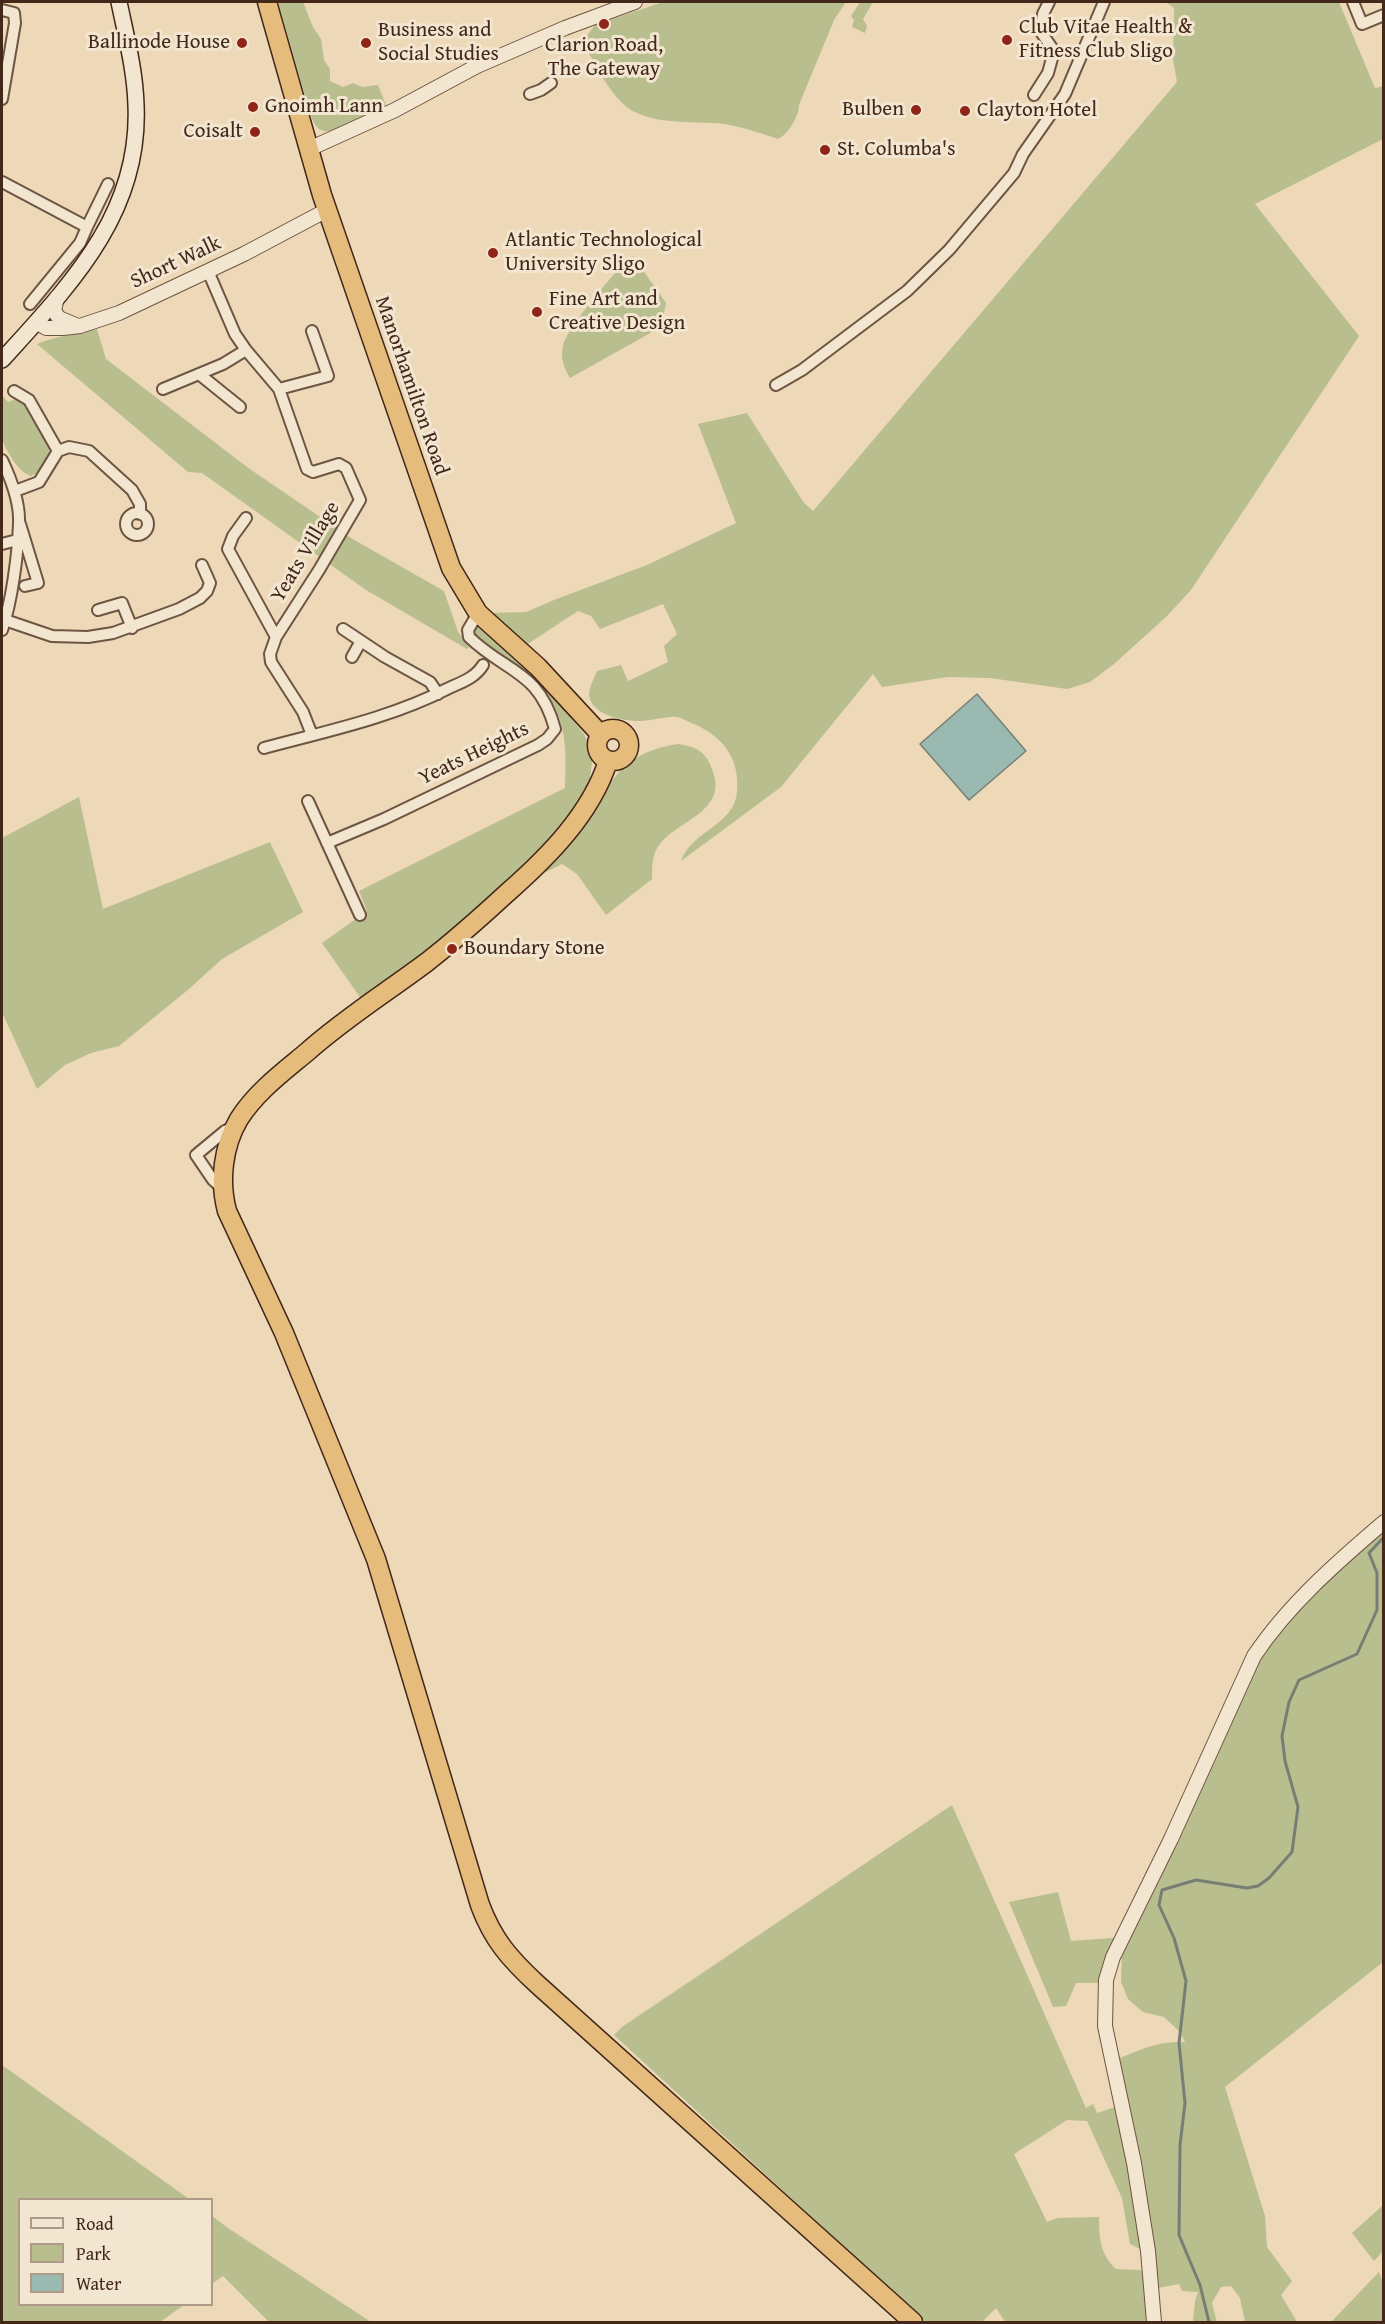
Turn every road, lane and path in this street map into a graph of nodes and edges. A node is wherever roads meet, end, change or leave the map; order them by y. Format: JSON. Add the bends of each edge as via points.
{"nodes":[{"id":1,"x":11,"y":2,"type":"edge"},
{"id":2,"x":119,"y":2,"type":"edge"},
{"id":3,"x":267,"y":2,"type":"edge"},
{"id":4,"x":635,"y":2,"type":"edge"},
{"id":5,"x":1049,"y":2,"type":"edge"},
{"id":6,"x":1104,"y":2,"type":"edge"},
{"id":7,"x":1353,"y":2,"type":"edge"},
{"id":8,"x":2,"y":10,"type":"edge"},
{"id":9,"x":14,"y":13,"type":"junction"},
{"id":10,"x":1383,"y":15,"type":"edge"},
{"id":11,"x":551,"y":83,"type":"dead end"},
{"id":12,"x":530,"y":94,"type":"dead end"},
{"id":13,"x":1034,"y":94,"type":"dead end"},
{"id":14,"x":2,"y":99,"type":"edge"},
{"id":15,"x":309,"y":149,"type":"junction"},
{"id":16,"x":2,"y":182,"type":"edge"},
{"id":17,"x":108,"y":184,"type":"dead end"},
{"id":18,"x":327,"y":210,"type":"junction"},
{"id":19,"x":87,"y":227,"type":"junction"},
{"id":20,"x":208,"y":271,"type":"junction"},
{"id":21,"x":57,"y":297,"type":"junction"},
{"id":22,"x":30,"y":304,"type":"dead end"},
{"id":23,"x":36,"y":322,"type":"junction"},
{"id":24,"x":80,"y":327,"type":"junction"},
{"id":25,"x":312,"y":331,"type":"dead end"},
{"id":26,"x":246,"y":350,"type":"junction"},
{"id":27,"x":2,"y":360,"type":"edge"},
{"id":28,"x":199,"y":374,"type":"junction"},
{"id":29,"x":776,"y":384,"type":"dead end"},
{"id":30,"x":163,"y":389,"type":"dead end"},
{"id":31,"x":279,"y":389,"type":"junction"},
{"id":32,"x":14,"y":391,"type":"dead end"},
{"id":33,"x":240,"y":407,"type":"dead end"},
{"id":34,"x":58,"y":451,"type":"junction"},
{"id":35,"x":2,"y":460,"type":"edge"},
{"id":36,"x":15,"y":491,"type":"junction"},
{"id":37,"x":140,"y":514,"type":"dead end"},
{"id":38,"x":246,"y":518,"type":"dead end"},
{"id":39,"x":19,"y":522,"type":"junction"},
{"id":40,"x":17,"y":540,"type":"junction"},
{"id":41,"x":2,"y":544,"type":"edge"},
{"id":42,"x":202,"y":566,"type":"dead end"},
{"id":43,"x":25,"y":586,"type":"dead end"},
{"id":44,"x":98,"y":610,"type":"dead end"},
{"id":45,"x":478,"y":613,"type":"junction"},
{"id":46,"x":3,"y":625,"type":"edge"},
{"id":47,"x":132,"y":627,"type":"junction"},
{"id":48,"x":344,"y":629,"type":"dead end"},
{"id":49,"x":276,"y":638,"type":"junction"},
{"id":50,"x":361,"y":641,"type":"junction"},
{"id":51,"x":352,"y":657,"type":"dead end"},
{"id":52,"x":483,"y":665,"type":"dead end"},
{"id":53,"x":438,"y":694,"type":"junction"},
{"id":54,"x":312,"y":735,"type":"junction"},
{"id":55,"x":600,"y":735,"type":"junction"},
{"id":56,"x":264,"y":748,"type":"dead end"},
{"id":57,"x":608,"y":761,"type":"junction"},
{"id":58,"x":308,"y":801,"type":"dead end"},
{"id":59,"x":327,"y":843,"type":"junction"},
{"id":60,"x":360,"y":915,"type":"dead end"},
{"id":61,"x":235,"y":1127,"type":"junction"},
{"id":62,"x":222,"y":1188,"type":"junction"},
{"id":63,"x":1383,"y":1522,"type":"edge"},
{"id":64,"x":913,"y":2322,"type":"edge"},
{"id":65,"x":1154,"y":2322,"type":"edge"}],
"edges":[{"from":1,"to":9,"type":"street"},
{"from":2,"to":21,"type":"main road","via":[[136,106],[130,165],[123,193],[102,238]]},
{"from":3,"to":15,"type":"highway","name":"Manorhamilton Road"},
{"from":4,"to":15,"type":"street","via":[[477,66],[395,110]]},
{"from":5,"to":13,"type":"street","via":[[1041,32],[1054,51],[1048,73]]},
{"from":6,"to":29,"type":"street","via":[[1065,94],[1014,173],[949,250],[907,291],[801,370]]},
{"from":7,"to":10,"type":"street","via":[[1362,24]]},
{"from":8,"to":9,"type":"street"},
{"from":9,"to":14,"type":"street"},
{"from":11,"to":12,"type":"street"},
{"from":15,"to":18,"type":"highway","name":"Manorhamilton Road"},
{"from":16,"to":19,"type":"street"},
{"from":17,"to":19,"type":"street"},
{"from":18,"to":20,"type":"street","name":"Short Walk"},
{"from":18,"to":45,"type":"highway","name":"Manorhamilton Road","via":[[451,568]]},
{"from":19,"to":22,"type":"street","via":[[80,243]]},
{"from":20,"to":24,"type":"street","name":"Short Walk"},
{"from":20,"to":26,"type":"street","name":"Yeats Village"},
{"from":21,"to":23,"type":"main road"},
{"from":21,"to":24,"type":"street","via":[[54,311],[59,318]]},
{"from":23,"to":24,"type":"street","name":"Short Walk","via":[[52,329]]},
{"from":23,"to":27,"type":"main road"},
{"from":25,"to":31,"type":"street","via":[[328,375]]},
{"from":26,"to":28,"type":"street"},
{"from":26,"to":31,"type":"street","name":"Yeats Village"},
{"from":28,"to":30,"type":"street"},
{"from":28,"to":33,"type":"street"},
{"from":31,"to":49,"type":"street","name":"Yeats Village","via":[[307,469],[339,464],[346,468],[360,500]]},
{"from":32,"to":34,"type":"street","via":[[29,399]]},
{"from":34,"to":36,"type":"street","via":[[39,482]]},
{"from":34,"to":37,"type":"street","via":[[69,447],[89,451],[132,490],[140,504]]},
{"from":35,"to":36,"type":"street"},
{"from":36,"to":39,"type":"street"},
{"from":38,"to":49,"type":"street","name":"Yeats Village","via":[[228,549]]},
{"from":39,"to":40,"type":"street"},
{"from":39,"to":43,"type":"street","via":[[38,583]]},
{"from":40,"to":41,"type":"street"},
{"from":40,"to":46,"type":"street","via":[[13,585]]},
{"from":42,"to":47,"type":"street","via":[[210,582],[200,598]]},
{"from":44,"to":47,"type":"street","via":[[122,603]]},
{"from":45,"to":55,"type":"highway","name":"Manorhamilton Road","via":[[538,667]]},
{"from":45,"to":59,"type":"street","name":"Yeats Heights","via":[[468,630],[469,637],[541,693],[551,713],[553,733],[538,745]]},
{"from":46,"to":47,"type":"street","via":[[52,636],[88,637]]},
{"from":48,"to":50,"type":"street"},
{"from":49,"to":54,"type":"street","name":"Yeats Village","via":[[271,662],[303,712]]},
{"from":50,"to":51,"type":"street"},
{"from":50,"to":53,"type":"street","via":[[430,682]]},
{"from":52,"to":53,"type":"street","via":[[477,675]]},
{"from":53,"to":54,"type":"street","via":[[373,720]]},
{"from":54,"to":56,"type":"street"},
{"from":55,"to":57,"type":"highway","via":[[597,750]]},
{"from":55,"to":57,"type":"highway","via":[[609,729],[619,730],[629,742],[624,757]]},
{"from":57,"to":61,"type":"highway","via":[[584,807],[545,859],[444,948],[359,1009],[291,1065],[253,1100]]},
{"from":58,"to":59,"type":"street"},
{"from":59,"to":60,"type":"street"},
{"from":61,"to":62,"type":"highway","via":[[224,1164]]},
{"from":61,"to":62,"type":"street","via":[[196,1155]]},
{"from":62,"to":64,"type":"highway","via":[[227,1211],[284,1333],[376,1560],[492,1935],[516,1965]]},
{"from":63,"to":65,"type":"street","via":[[1279,1622],[1254,1656],[1109,1968],[1105,2026],[1134,2163]]}]}
